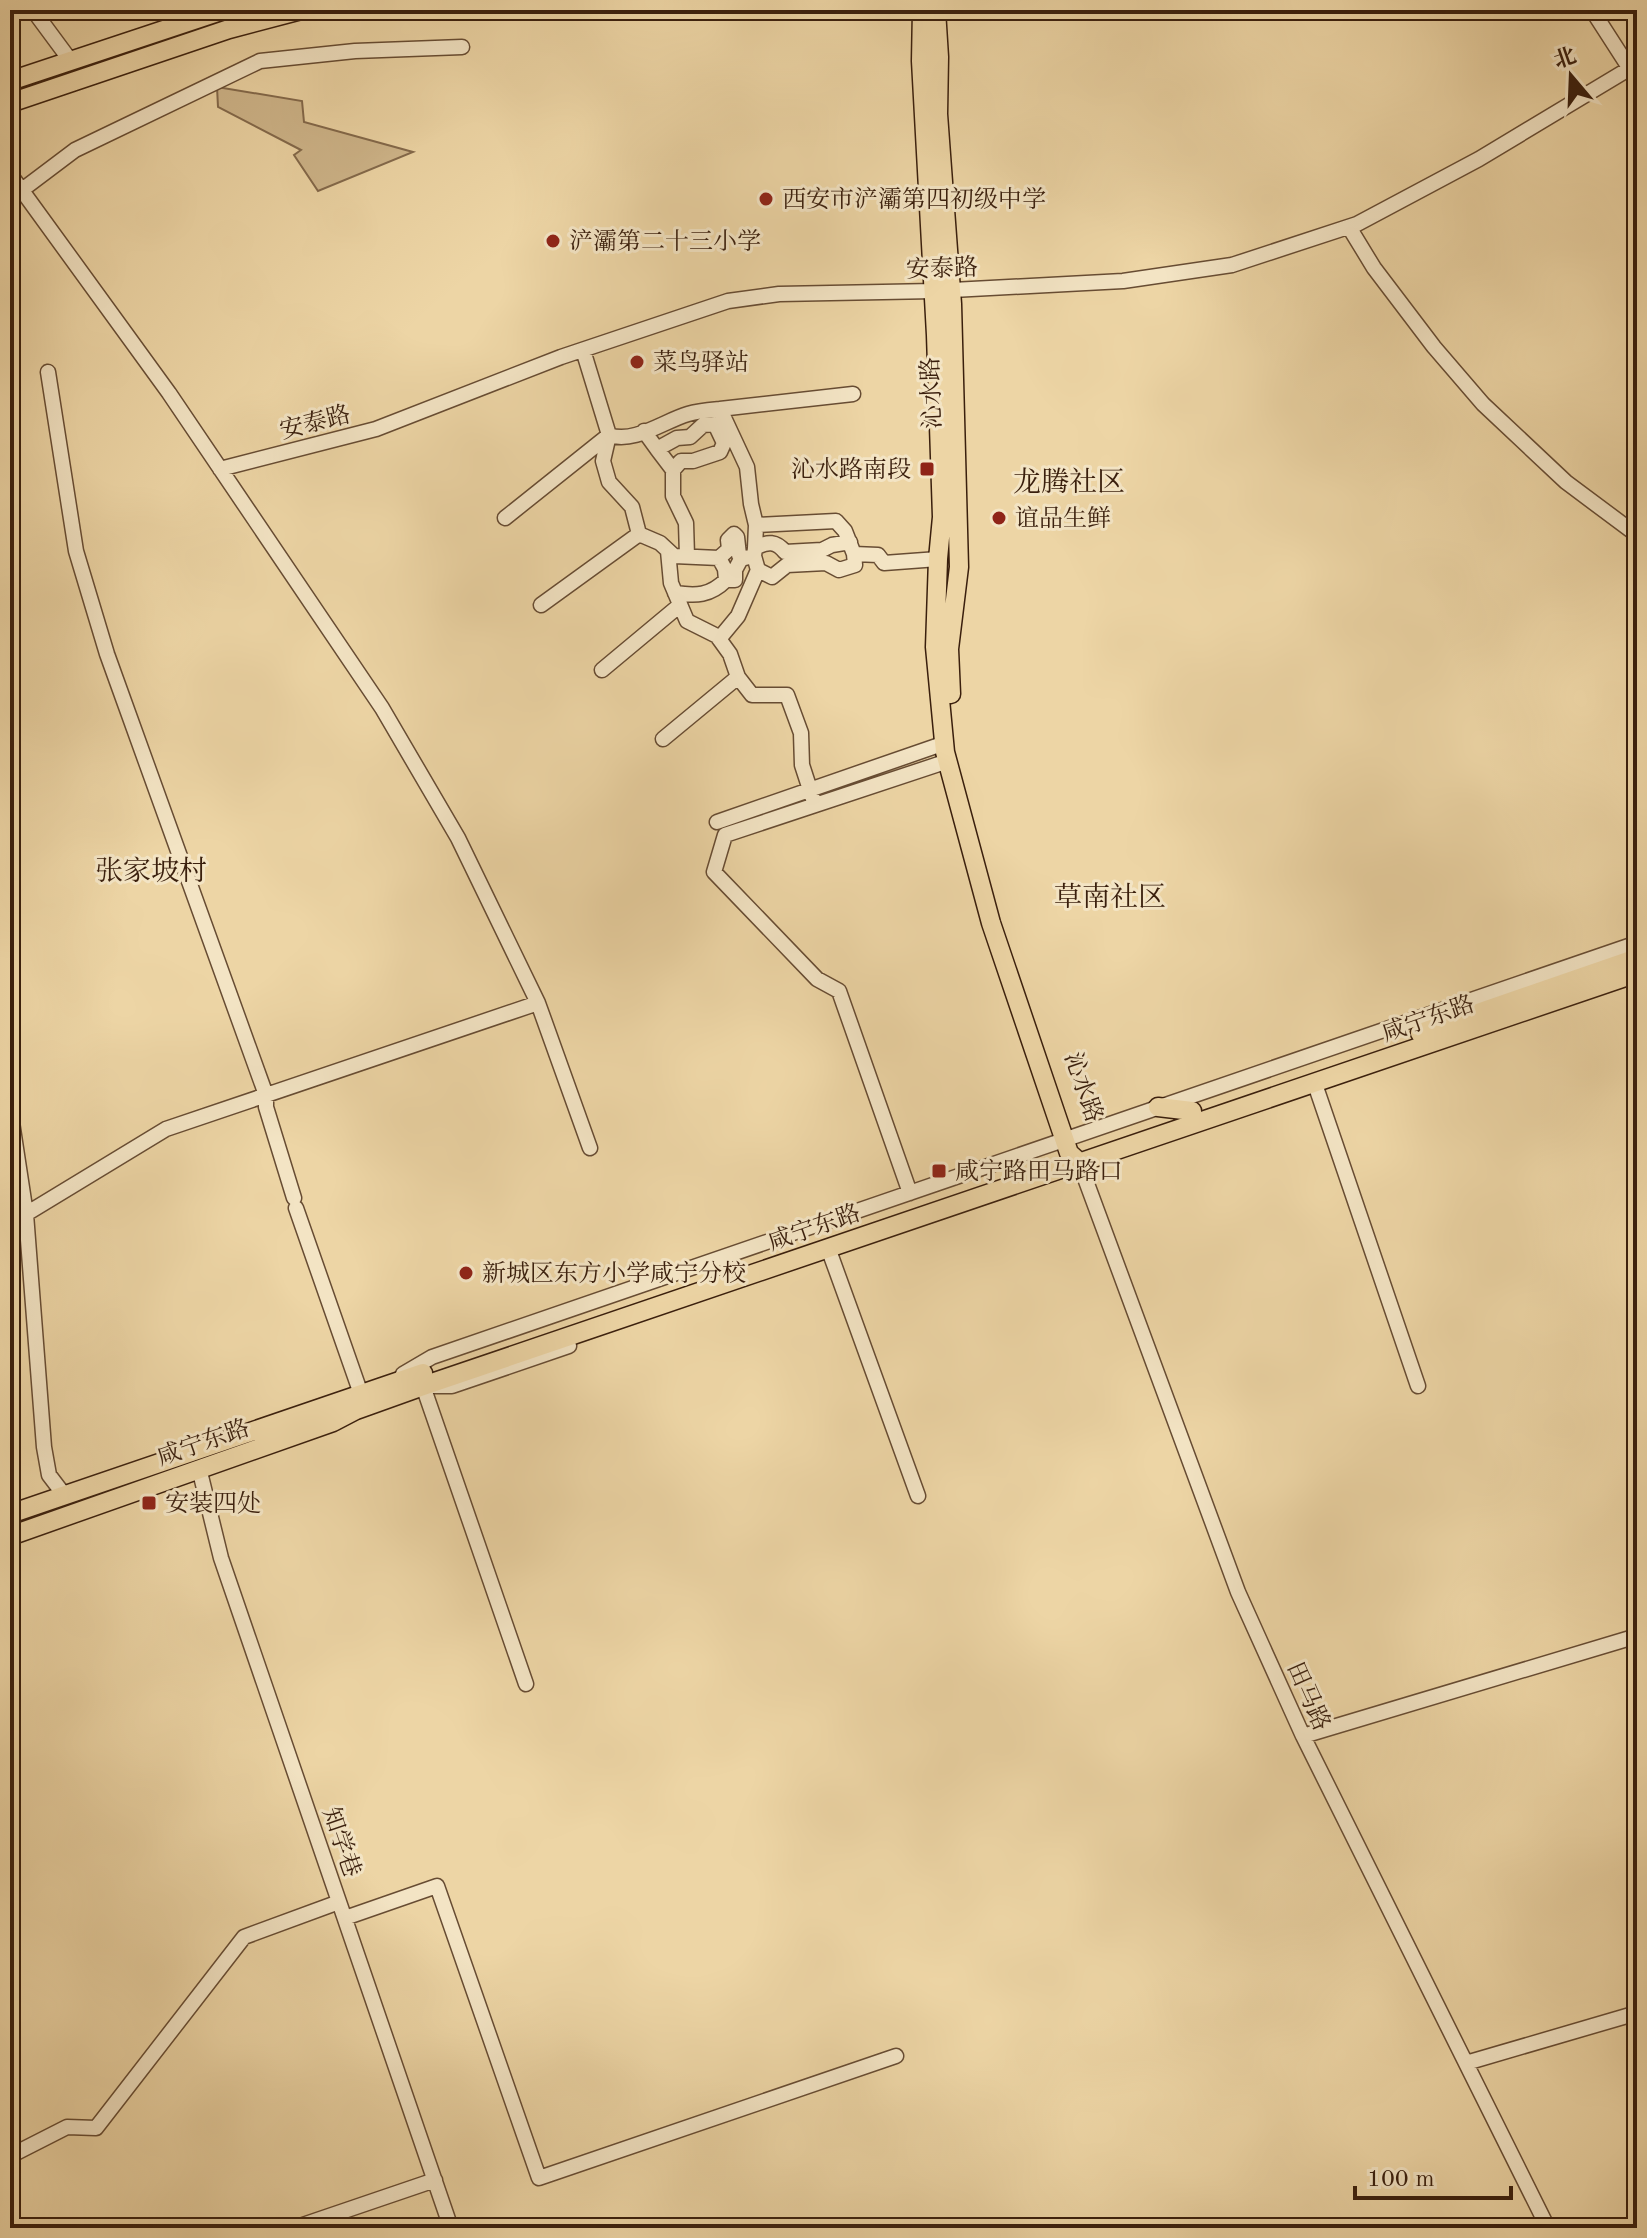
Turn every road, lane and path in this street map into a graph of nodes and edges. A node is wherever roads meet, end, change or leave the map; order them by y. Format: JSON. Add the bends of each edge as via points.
{"nodes":[{"id":1,"x":33,"y":10,"type":"edge"},
{"id":2,"x":224,"y":10,"type":"edge"},
{"id":3,"x":301,"y":10,"type":"edge"},
{"id":4,"x":912,"y":10,"type":"edge"},
{"id":5,"x":922,"y":10,"type":"edge"},
{"id":6,"x":936,"y":10,"type":"edge"},
{"id":7,"x":943,"y":10,"type":"edge"},
{"id":8,"x":1592,"y":10,"type":"edge"},
{"id":9,"x":462,"y":47,"type":"dead end"},
{"id":10,"x":930,"y":54,"type":"junction"},
{"id":11,"x":70,"y":60,"type":"junction"},
{"id":12,"x":1634,"y":66,"type":"edge"},
{"id":13,"x":10,"y":81,"type":"edge"},
{"id":14,"x":10,"y":103,"type":"edge"},
{"id":15,"x":10,"y":174,"type":"edge"},
{"id":16,"x":15,"y":195,"type":"edge"},
{"id":17,"x":1349,"y":227,"type":"junction"},
{"id":18,"x":942,"y":291,"type":"junction"},
{"id":19,"x":583,"y":350,"type":"junction"},
{"id":20,"x":48,"y":372,"type":"dead end"},
{"id":21,"x":853,"y":394,"type":"dead end"},
{"id":22,"x":720,"y":409,"type":"junction"},
{"id":23,"x":644,"y":431,"type":"junction"},
{"id":24,"x":609,"y":435,"type":"junction"},
{"id":25,"x":657,"y":449,"type":"junction"},
{"id":26,"x":223,"y":468,"type":"junction"},
{"id":27,"x":673,"y":470,"type":"junction"},
{"id":28,"x":505,"y":518,"type":"dead end"},
{"id":29,"x":756,"y":525,"type":"junction"},
{"id":30,"x":639,"y":534,"type":"junction"},
{"id":31,"x":1637,"y":535,"type":"edge"},
{"id":32,"x":852,"y":548,"type":"junction"},
{"id":33,"x":668,"y":551,"type":"junction"},
{"id":34,"x":687,"y":556,"type":"junction"},
{"id":35,"x":719,"y":558,"type":"junction"},
{"id":36,"x":752,"y":558,"type":"junction"},
{"id":37,"x":786,"y":559,"type":"junction"},
{"id":38,"x":938,"y":559,"type":"junction"},
{"id":39,"x":726,"y":580,"type":"junction"},
{"id":40,"x":677,"y":599,"type":"junction"},
{"id":41,"x":541,"y":605,"type":"dead end"},
{"id":42,"x":719,"y":639,"type":"junction"},
{"id":43,"x":602,"y":670,"type":"dead end"},
{"id":44,"x":738,"y":677,"type":"junction"},
{"id":45,"x":663,"y":739,"type":"dead end"},
{"id":46,"x":946,"y":752,"type":"junction"},
{"id":47,"x":810,"y":790,"type":"junction"},
{"id":48,"x":815,"y":805,"type":"junction"},
{"id":49,"x":721,"y":828,"type":"junction"},
{"id":50,"x":1637,"y":943,"type":"edge"},
{"id":51,"x":1637,"y":958,"type":"edge"},
{"id":52,"x":1637,"y":973,"type":"edge"},
{"id":53,"x":1637,"y":980,"type":"edge"},
{"id":54,"x":538,"y":1003,"type":"junction"},
{"id":55,"x":1317,"y":1090,"type":"junction"},
{"id":56,"x":266,"y":1095,"type":"junction"},
{"id":57,"x":1158,"y":1107,"type":"junction"},
{"id":58,"x":10,"y":1109,"type":"edge"},
{"id":59,"x":1192,"y":1111,"type":"junction"},
{"id":60,"x":590,"y":1148,"type":"dead end"},
{"id":61,"x":1075,"y":1152,"type":"junction"},
{"id":62,"x":910,"y":1193,"type":"junction"},
{"id":63,"x":26,"y":1214,"type":"junction"},
{"id":64,"x":831,"y":1256,"type":"junction"},
{"id":65,"x":383,"y":1386,"type":"junction"},
{"id":66,"x":423,"y":1386,"type":"junction"},
{"id":67,"x":1418,"y":1386,"type":"dead end"},
{"id":68,"x":361,"y":1394,"type":"junction"},
{"id":69,"x":199,"y":1468,"type":"junction"},
{"id":70,"x":65,"y":1496,"type":"junction"},
{"id":71,"x":918,"y":1496,"type":"dead end"},
{"id":72,"x":10,"y":1514,"type":"edge"},
{"id":73,"x":10,"y":1536,"type":"edge"},
{"id":74,"x":1637,"y":1636,"type":"edge"},
{"id":75,"x":526,"y":1684,"type":"dead end"},
{"id":76,"x":1303,"y":1736,"type":"junction"},
{"id":77,"x":339,"y":1902,"type":"junction"},
{"id":78,"x":345,"y":1918,"type":"junction"},
{"id":79,"x":1637,"y":2013,"type":"edge"},
{"id":80,"x":896,"y":2056,"type":"dead end"},
{"id":81,"x":1466,"y":2063,"type":"junction"},
{"id":82,"x":10,"y":2156,"type":"edge"},
{"id":83,"x":435,"y":2180,"type":"junction"},
{"id":84,"x":294,"y":2228,"type":"edge"},
{"id":85,"x":451,"y":2228,"type":"edge"},
{"id":86,"x":1548,"y":2228,"type":"edge"}],
"edges":[{"from":1,"to":11,"type":"street"},
{"from":2,"to":11,"type":"main road"},
{"from":3,"to":14,"type":"main road"},
{"from":4,"to":10,"type":"main road"},
{"from":5,"to":10,"type":"main road","name":"沁水路"},
{"from":6,"to":10,"type":"main road","name":"沁水路"},
{"from":7,"to":10,"type":"main road"},
{"from":8,"to":12,"type":"street"},
{"from":9,"to":16,"type":"street","via":[[260,61],[75,150]]},
{"from":10,"to":18,"type":"main road","name":"沁水路","via":[[938,114]]},
{"from":11,"to":13,"type":"main road"},
{"from":12,"to":17,"type":"street","name":"安泰路","via":[[1479,159]]},
{"from":15,"to":16,"type":"street"},
{"from":16,"to":26,"type":"street"},
{"from":17,"to":18,"type":"street","name":"安泰路","via":[[1232,265],[1123,281]]},
{"from":17,"to":31,"type":"street","via":[[1374,268],[1483,404],[1566,482]]},
{"from":18,"to":19,"type":"street","name":"安泰路","via":[[779,294],[728,301]]},
{"from":18,"to":38,"type":"main road","name":"沁水路"},
{"from":18,"to":61,"type":"main road","name":"沁水路","via":[[959,567],[949,649],[954,747],[1001,921]]},
{"from":19,"to":24,"type":"street"},
{"from":19,"to":26,"type":"street","name":"安泰路","via":[[376,429]]},
{"from":20,"to":56,"type":"street","via":[[76,551],[107,654]]},
{"from":21,"to":22,"type":"street"},
{"from":22,"to":23,"type":"street","via":[[688,414]]},
{"from":22,"to":29,"type":"street","via":[[747,467]]},
{"from":23,"to":24,"type":"street","via":[[618,439]]},
{"from":23,"to":25,"type":"street"},
{"from":24,"to":28,"type":"street"},
{"from":24,"to":30,"type":"street","via":[[603,461],[609,482],[632,507]]},
{"from":25,"to":27,"type":"street"},
{"from":25,"to":27,"type":"street","via":[[715,424],[724,443],[720,452],[681,461]]},
{"from":26,"to":54,"type":"street","via":[[382,708],[458,838]]},
{"from":27,"to":34,"type":"street","via":[[673,496],[686,523]]},
{"from":29,"to":32,"type":"street","via":[[836,521]]},
{"from":29,"to":36,"type":"street"},
{"from":30,"to":33,"type":"street"},
{"from":30,"to":41,"type":"street"},
{"from":32,"to":37,"type":"street","via":[[832,545]]},
{"from":32,"to":37,"type":"street","via":[[855,565],[839,570],[826,563]]},
{"from":32,"to":38,"type":"street","via":[[878,555],[884,563]]},
{"from":33,"to":34,"type":"street"},
{"from":33,"to":40,"type":"street"},
{"from":34,"to":35,"type":"street"},
{"from":35,"to":36,"type":"street","via":[[734,534],[739,555]]},
{"from":35,"to":39,"type":"street"},
{"from":36,"to":37,"type":"street","via":[[772,542],[779,544]]},
{"from":36,"to":37,"type":"street","via":[[772,577]]},
{"from":36,"to":39,"type":"street","via":[[735,570],[735,580]]},
{"from":36,"to":42,"type":"street","via":[[738,616]]},
{"from":38,"to":46,"type":"main road","name":"沁水路","via":[[935,647]]},
{"from":39,"to":40,"type":"street","via":[[715,591]]},
{"from":40,"to":42,"type":"street","via":[[687,621]]},
{"from":40,"to":43,"type":"street"},
{"from":42,"to":44,"type":"street"},
{"from":44,"to":45,"type":"street"},
{"from":44,"to":47,"type":"street","via":[[752,695],[787,695],[801,733],[802,765]]},
{"from":46,"to":47,"type":"street"},
{"from":46,"to":48,"type":"street"},
{"from":46,"to":61,"type":"main road","name":"沁水路","via":[[991,923]]},
{"from":47,"to":48,"type":"street"},
{"from":47,"to":49,"type":"street"},
{"from":48,"to":49,"type":"street"},
{"from":49,"to":62,"type":"street","via":[[714,872],[817,979],[839,991]]},
{"from":50,"to":57,"type":"street"},
{"from":51,"to":59,"type":"main road","name":"咸宁东路"},
{"from":52,"to":61,"type":"main road","name":"咸宁东路"},
{"from":53,"to":55,"type":"street"},
{"from":54,"to":56,"type":"street"},
{"from":54,"to":60,"type":"street"},
{"from":55,"to":61,"type":"street"},
{"from":55,"to":67,"type":"street"},
{"from":56,"to":63,"type":"street","via":[[166,1129]]},
{"from":56,"to":68,"type":"street","via":[[295,1203]]},
{"from":57,"to":59,"type":"main road"},
{"from":57,"to":61,"type":"street"},
{"from":58,"to":63,"type":"street"},
{"from":59,"to":61,"type":"main road","name":"咸宁东路"},
{"from":61,"to":62,"type":"street"},
{"from":61,"to":64,"type":"street"},
{"from":61,"to":65,"type":"main road","name":"咸宁东路"},
{"from":61,"to":66,"type":"main road","name":"咸宁东路"},
{"from":61,"to":76,"type":"street","name":"田马路","via":[[1238,1592]]},
{"from":62,"to":65,"type":"street","via":[[432,1357]]},
{"from":63,"to":70,"type":"street","via":[[44,1447],[49,1475]]},
{"from":64,"to":66,"type":"street","via":[[452,1386]]},
{"from":64,"to":71,"type":"street"},
{"from":65,"to":68,"type":"main road","name":"咸宁东路"},
{"from":66,"to":69,"type":"main road","name":"咸宁东路"},
{"from":66,"to":75,"type":"street"},
{"from":68,"to":70,"type":"main road","name":"咸宁东路"},
{"from":69,"to":73,"type":"main road","name":"咸宁东路"},
{"from":69,"to":77,"type":"street","name":"知学巷","via":[[221,1558]]},
{"from":70,"to":72,"type":"main road","name":"咸宁东路"},
{"from":74,"to":76,"type":"street"},
{"from":76,"to":81,"type":"street","name":"田马路"},
{"from":77,"to":78,"type":"street","name":"知学巷"},
{"from":77,"to":82,"type":"street","via":[[244,1937],[96,2128],[67,2127]]},
{"from":78,"to":80,"type":"street","via":[[437,1886],[539,2178]]},
{"from":78,"to":83,"type":"street","name":"知学巷"},
{"from":79,"to":81,"type":"street"},
{"from":81,"to":86,"type":"street","name":"田马路"},
{"from":83,"to":84,"type":"street"},
{"from":83,"to":85,"type":"street","name":"知学巷"}]}
